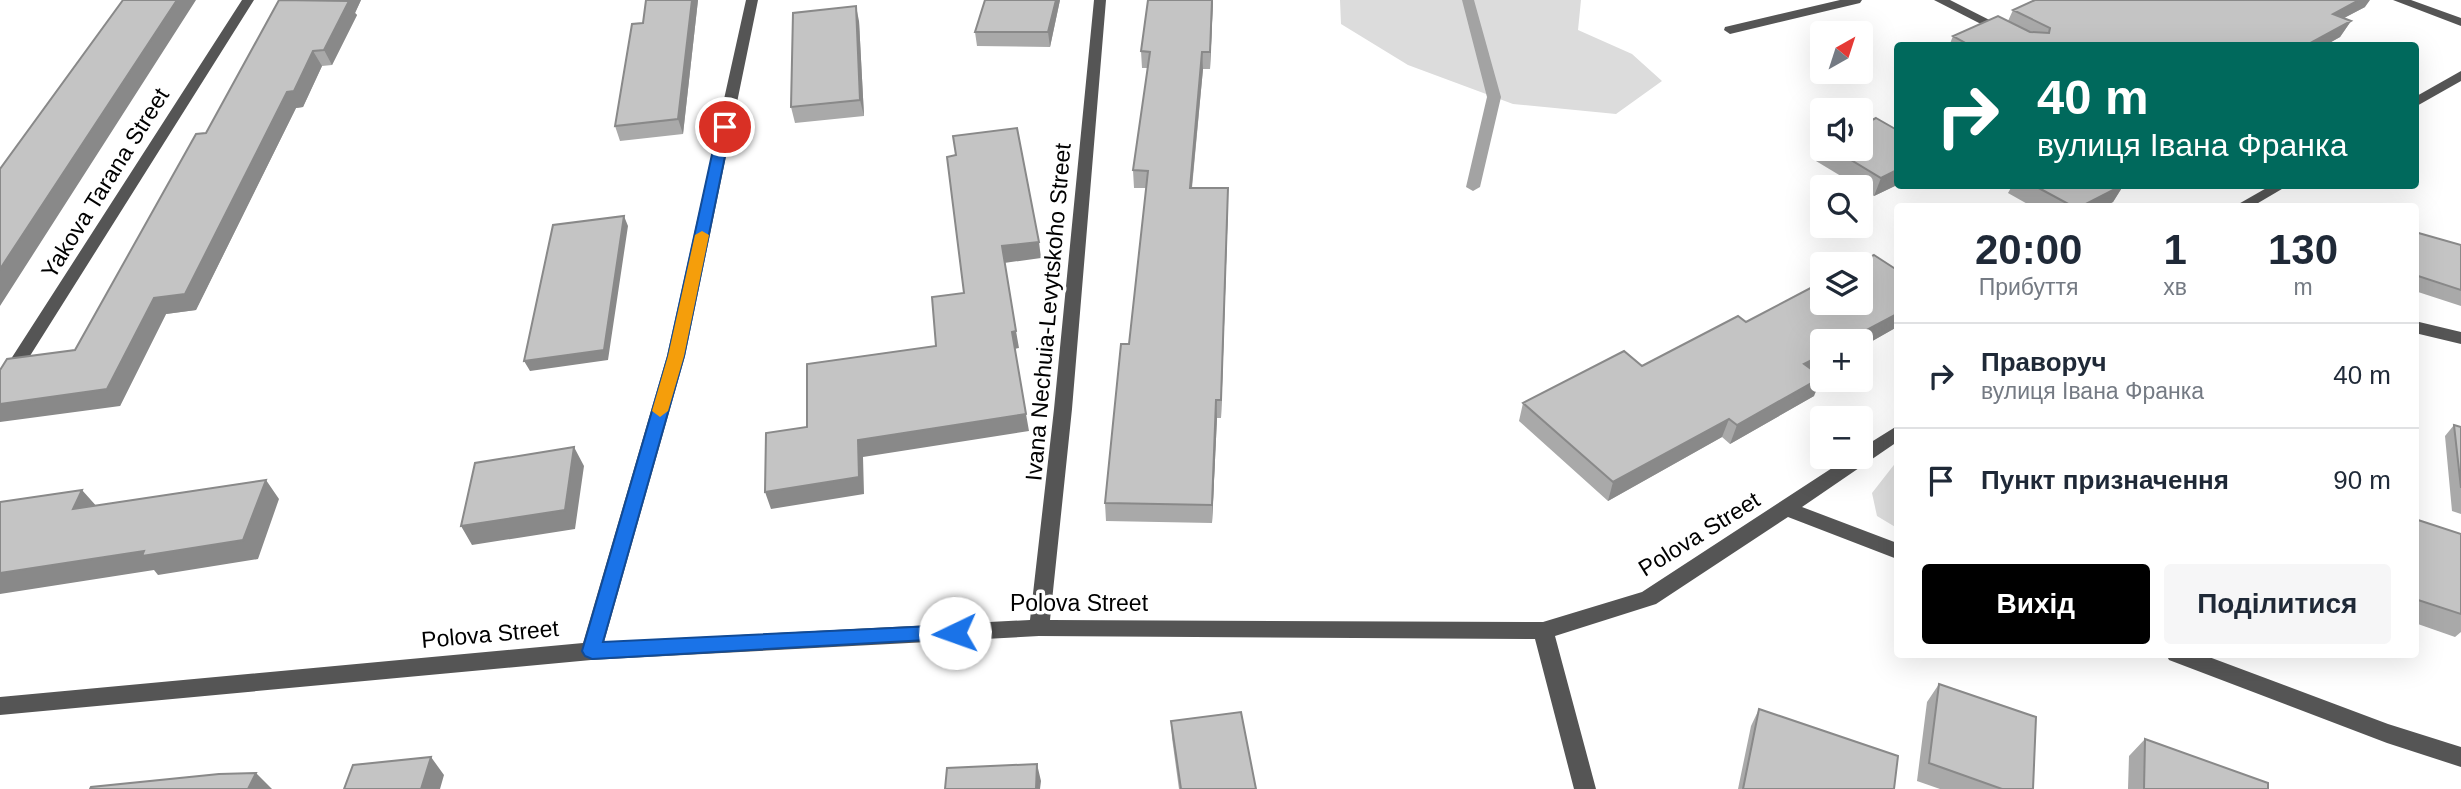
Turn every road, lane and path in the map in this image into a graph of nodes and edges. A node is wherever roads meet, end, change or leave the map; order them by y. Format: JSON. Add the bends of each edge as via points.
{"nodes":[{"id":1,"x":248,"y":0,"type":"edge"},
{"id":2,"x":752,"y":0,"type":"edge"},
{"id":3,"x":1100,"y":0,"type":"edge"},
{"id":4,"x":1856,"y":0,"type":"edge"},
{"id":5,"x":1940,"y":0,"type":"edge"},
{"id":6,"x":2399,"y":0,"type":"edge"},
{"id":7,"x":2461,"y":22,"type":"edge"},
{"id":8,"x":1730,"y":30,"type":"dead end"},
{"id":9,"x":2027,"y":42,"type":"edge"},
{"id":10,"x":2461,"y":75,"type":"edge"},
{"id":11,"x":2419,"y":101,"type":"edge"},
{"id":12,"x":2274,"y":189,"type":"edge"},
{"id":13,"x":2249,"y":203,"type":"edge"},
{"id":14,"x":2419,"y":328,"type":"edge"},
{"id":15,"x":2461,"y":338,"type":"edge"},
{"id":16,"x":0,"y":390,"type":"edge"},
{"id":17,"x":1894,"y":435,"type":"edge"},
{"id":18,"x":1786,"y":509,"type":"junction"},
{"id":19,"x":1894,"y":550,"type":"edge"},
{"id":20,"x":1039,"y":628,"type":"junction"},
{"id":21,"x":1543,"y":631,"type":"junction"},
{"id":22,"x":592,"y":651,"type":"junction"},
{"id":23,"x":2187,"y":658,"type":"edge"},
{"id":24,"x":0,"y":706,"type":"edge"},
{"id":25,"x":2461,"y":757,"type":"edge"},
{"id":26,"x":1585,"y":789,"type":"edge"}],
"edges":[{"from":1,"to":16,"type":"street","name":"Yakova Tarana Street"},
{"from":2,"to":22,"type":"street","via":[[676,356]]},
{"from":3,"to":20,"type":"street","name":"Ivana Nechuia-Levytskoho Street"},
{"from":4,"to":8,"type":"street"},
{"from":5,"to":9,"type":"street"},
{"from":6,"to":7,"type":"street"},
{"from":10,"to":11,"type":"street"},
{"from":12,"to":13,"type":"street"},
{"from":14,"to":15,"type":"street"},
{"from":17,"to":18,"type":"street","name":"Polova Street"},
{"from":18,"to":19,"type":"street"},
{"from":18,"to":21,"type":"street","name":"Polova Street","via":[[1648,598]]},
{"from":20,"to":21,"type":"street","name":"Polova Street"},
{"from":20,"to":22,"type":"street","name":"Polova Street"},
{"from":21,"to":26,"type":"street"},
{"from":22,"to":24,"type":"street","name":"Polova Street"},
{"from":23,"to":25,"type":"street"}]}
